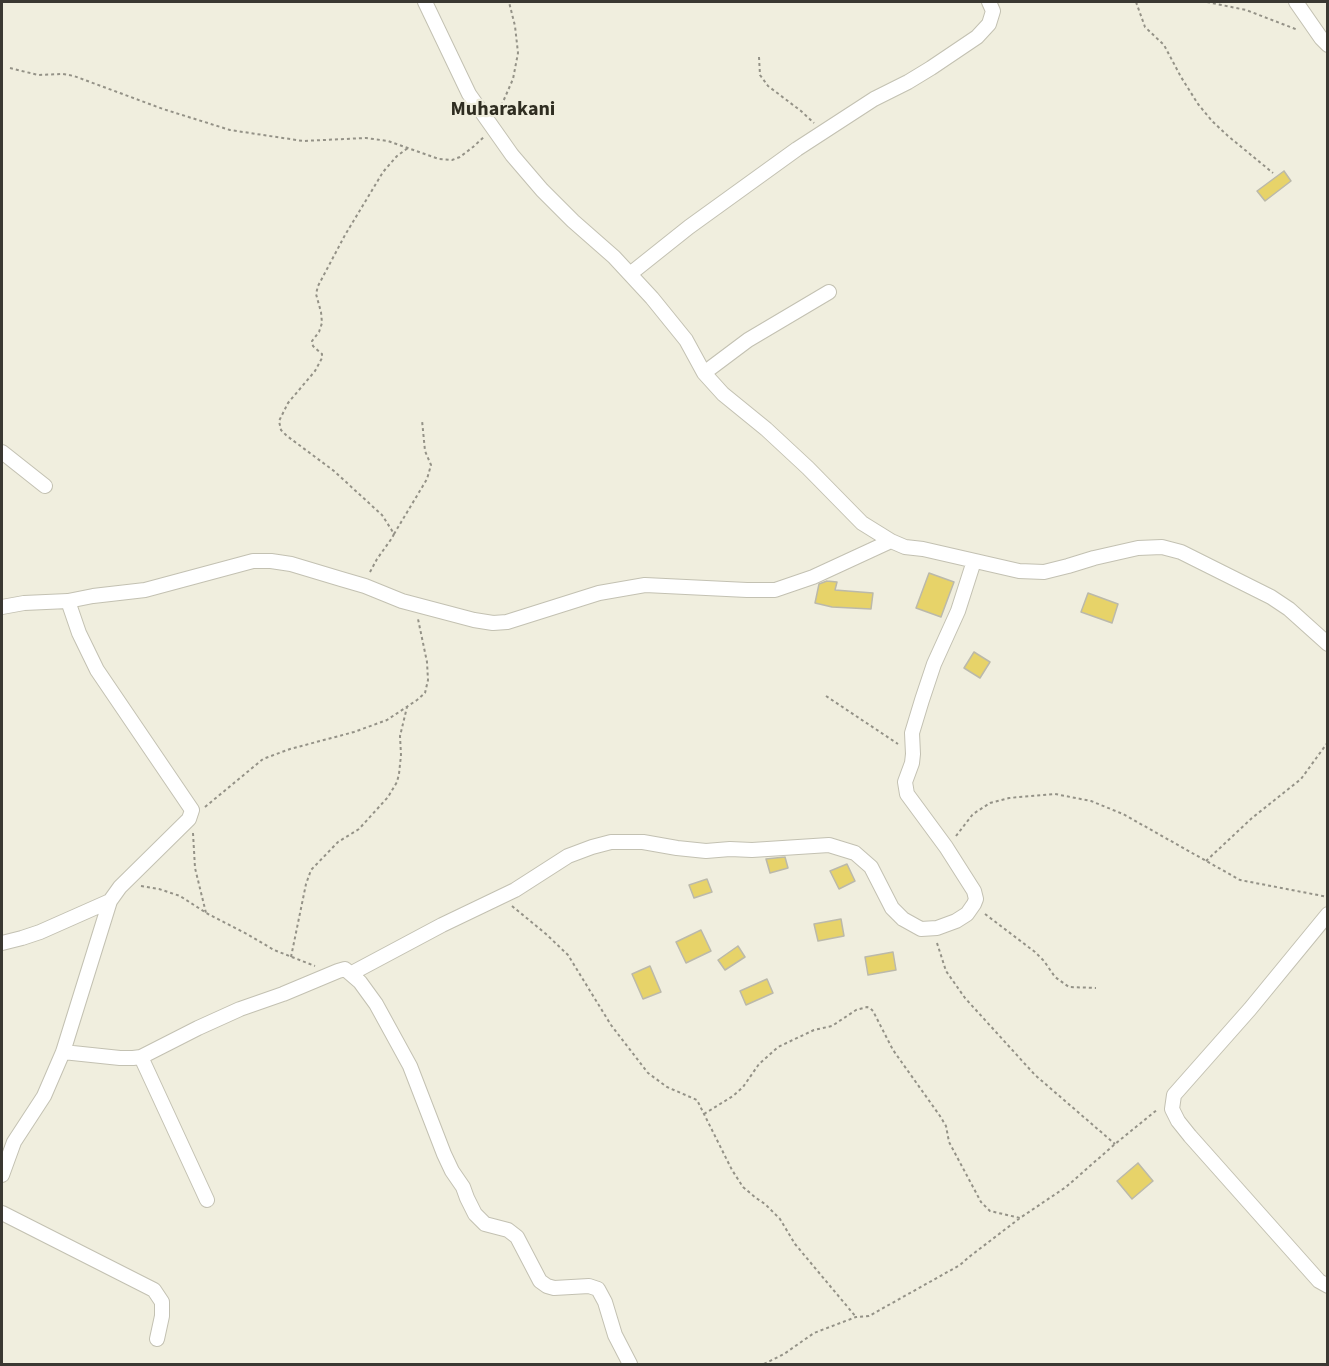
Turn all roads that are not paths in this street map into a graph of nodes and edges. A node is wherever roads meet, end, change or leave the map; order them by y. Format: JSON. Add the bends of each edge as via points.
{"nodes":[{"id":1,"x":425,"y":2,"type":"edge"},
{"id":2,"x":988,"y":2,"type":"edge"},
{"id":3,"x":1296,"y":2,"type":"edge"},
{"id":4,"x":1324,"y":42,"type":"edge"},
{"id":5,"x":630,"y":274,"type":"junction"},
{"id":6,"x":829,"y":292,"type":"dead end"},
{"id":7,"x":704,"y":373,"type":"junction"},
{"id":8,"x":2,"y":452,"type":"edge"},
{"id":9,"x":45,"y":486,"type":"dead end"},
{"id":10,"x":891,"y":541,"type":"junction"},
{"id":11,"x":974,"y":561,"type":"junction"},
{"id":12,"x":68,"y":601,"type":"junction"},
{"id":13,"x":2,"y":607,"type":"edge"},
{"id":14,"x":1328,"y":644,"type":"edge"},
{"id":15,"x":110,"y":901,"type":"junction"},
{"id":16,"x":1328,"y":914,"type":"edge"},
{"id":17,"x":2,"y":943,"type":"edge"},
{"id":18,"x":345,"y":972,"type":"junction"},
{"id":19,"x":63,"y":1052,"type":"junction"},
{"id":20,"x":141,"y":1057,"type":"junction"},
{"id":21,"x":2,"y":1175,"type":"edge"},
{"id":22,"x":207,"y":1200,"type":"dead end"},
{"id":23,"x":2,"y":1213,"type":"edge"},
{"id":24,"x":1328,"y":1286,"type":"edge"},
{"id":25,"x":157,"y":1340,"type":"dead end"},
{"id":26,"x":630,"y":1365,"type":"edge"}],
"edges":[{"from":1,"to":5,"type":"street","via":[[469,94],[512,155],[542,190]]},
{"from":2,"to":5,"type":"street","via":[[993,11],[989,24],[977,37],[819,134]]},
{"from":3,"to":4,"type":"street"},
{"from":5,"to":7,"type":"street","via":[[678,329]]},
{"from":6,"to":7,"type":"street","via":[[748,340]]},
{"from":7,"to":10,"type":"street","via":[[862,523]]},
{"from":8,"to":9,"type":"street"},
{"from":10,"to":11,"type":"street"},
{"from":10,"to":12,"type":"street","via":[[776,590],[645,585],[599,593],[507,622],[474,620],[271,561],[254,561],[145,590]]},
{"from":11,"to":14,"type":"street","via":[[1019,572],[1044,572],[1138,548],[1162,547],[1271,597]]},
{"from":11,"to":18,"type":"street","via":[[922,700],[912,733],[912,763],[905,782],[908,794],[974,891],[976,900],[967,914],[937,928],[921,929],[892,908],[871,867],[855,853],[829,845],[706,851],[611,842],[568,856],[515,890]]},
{"from":12,"to":13,"type":"street"},
{"from":12,"to":15,"type":"street","via":[[97,669],[193,813]]},
{"from":15,"to":17,"type":"street","via":[[40,932]]},
{"from":15,"to":19,"type":"street"},
{"from":16,"to":24,"type":"street","via":[[1174,1095],[1172,1109],[1190,1136],[1319,1281]]},
{"from":18,"to":20,"type":"street","via":[[198,1028]]},
{"from":18,"to":26,"type":"street","via":[[360,981],[376,1004],[410,1066],[444,1154],[475,1214],[485,1224],[508,1230],[517,1237],[540,1281],[547,1286],[598,1289]]},
{"from":19,"to":20,"type":"street"},
{"from":19,"to":21,"type":"street","via":[[44,1096],[14,1142]]},
{"from":20,"to":22,"type":"street"},
{"from":23,"to":25,"type":"street","via":[[153,1290],[162,1302]]}]}
